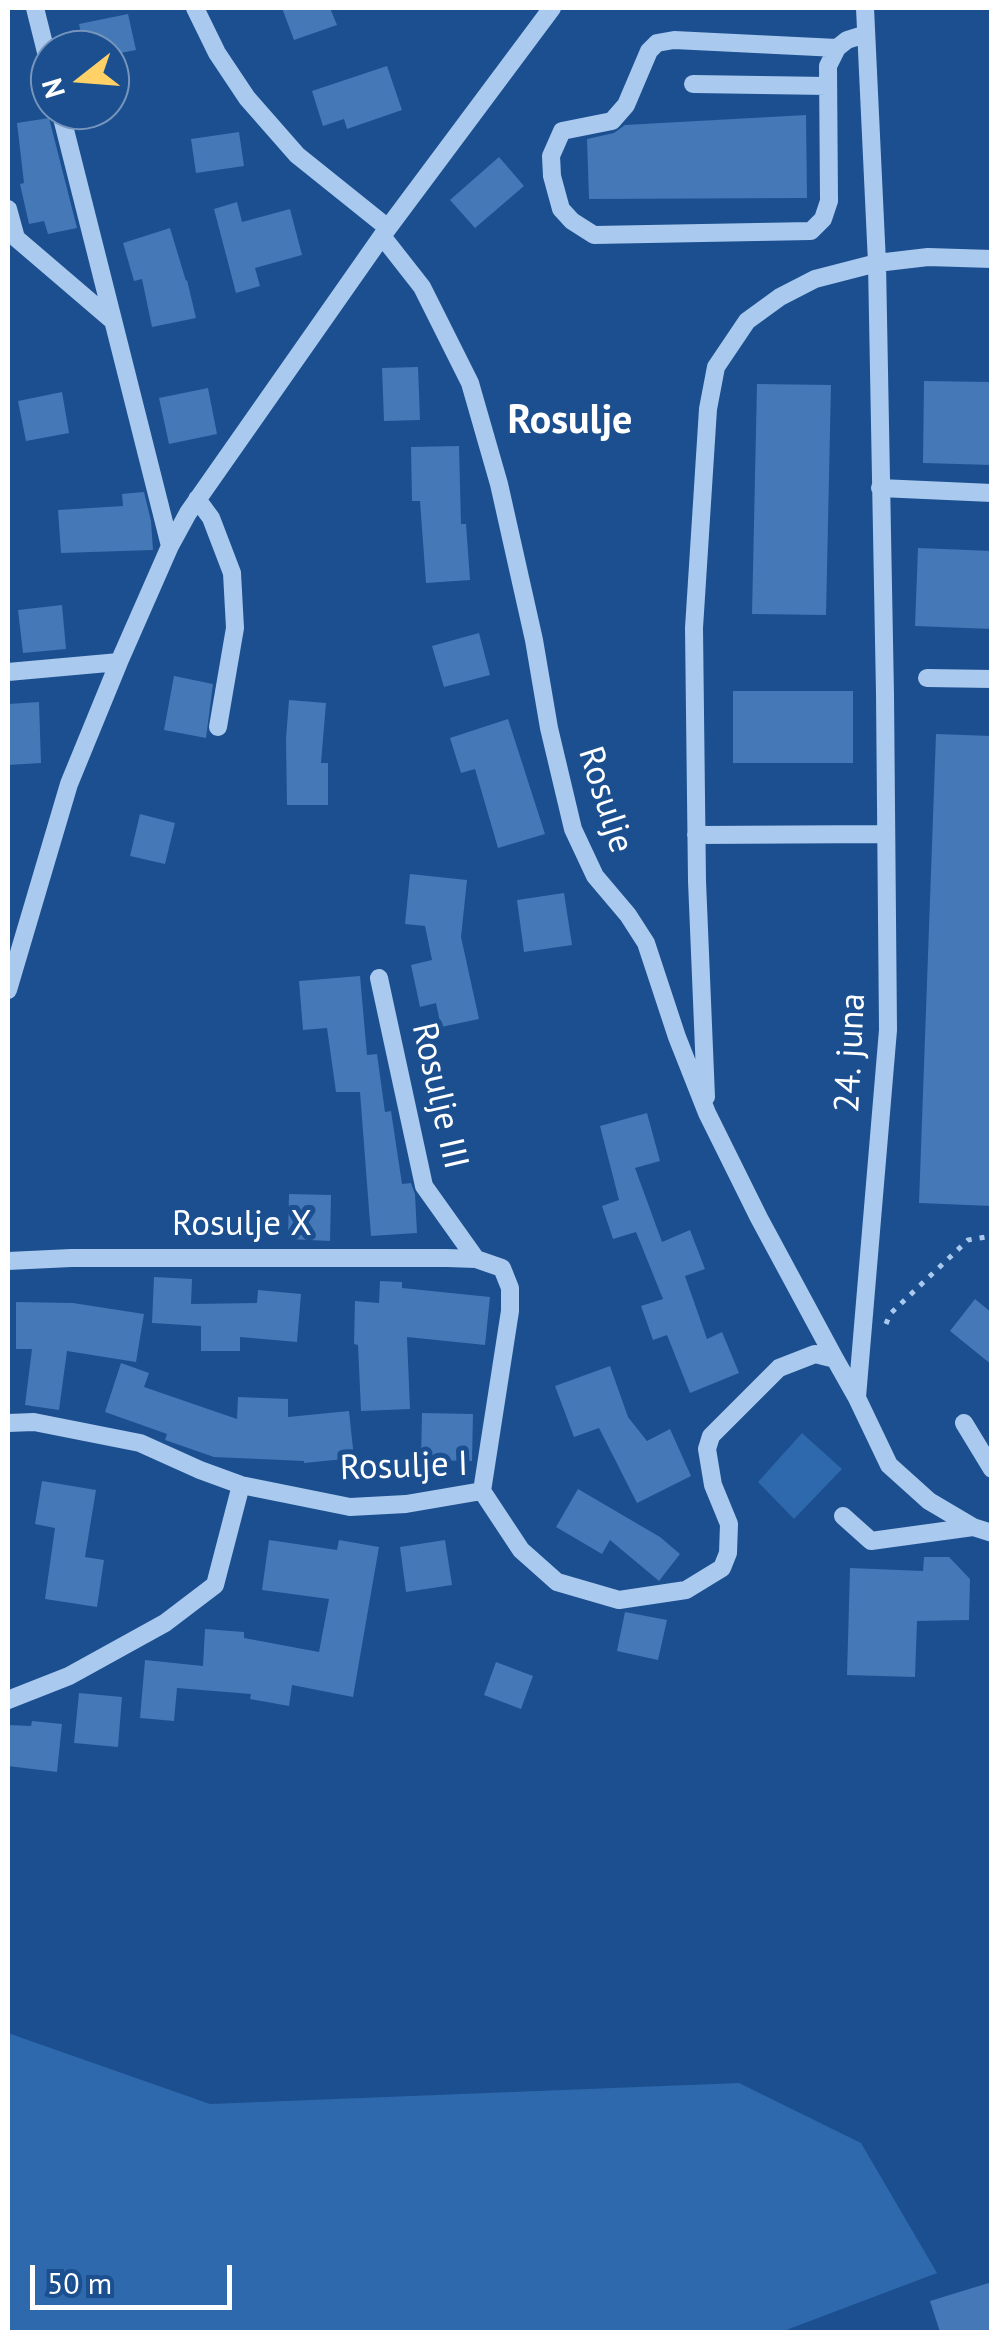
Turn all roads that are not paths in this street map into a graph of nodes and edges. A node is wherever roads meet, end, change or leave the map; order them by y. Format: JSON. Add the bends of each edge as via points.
{"nodes":[{"id":1,"x":195,"y":8,"type":"edge"},
{"id":2,"x":552,"y":8,"type":"edge"},
{"id":3,"x":865,"y":8,"type":"edge"},
{"id":4,"x":866,"y":34,"type":"junction"},
{"id":5,"x":838,"y":48,"type":"junction"},
{"id":6,"x":693,"y":84,"type":"dead end"},
{"id":7,"x":828,"y":86,"type":"junction"},
{"id":8,"x":65,"y":130,"type":"edge"},
{"id":9,"x":8,"y":210,"type":"edge"},
{"id":10,"x":385,"y":232,"type":"junction"},
{"id":11,"x":992,"y":259,"type":"edge"},
{"id":12,"x":877,"y":263,"type":"junction"},
{"id":13,"x":114,"y":322,"type":"junction"},
{"id":14,"x":880,"y":488,"type":"junction"},
{"id":15,"x":992,"y":493,"type":"edge"},
{"id":16,"x":197,"y":499,"type":"junction"},
{"id":17,"x":170,"y":546,"type":"junction"},
{"id":18,"x":118,"y":662,"type":"junction"},
{"id":19,"x":8,"y":672,"type":"edge"},
{"id":20,"x":926,"y":678,"type":"dead end"},
{"id":21,"x":992,"y":679,"type":"edge"},
{"id":22,"x":218,"y":727,"type":"dead end"},
{"id":23,"x":886,"y":834,"type":"junction"},
{"id":24,"x":696,"y":835,"type":"junction"},
{"id":25,"x":379,"y":978,"type":"dead end"},
{"id":26,"x":8,"y":990,"type":"edge"},
{"id":27,"x":707,"y":1112,"type":"junction"},
{"id":28,"x":476,"y":1260,"type":"junction"},
{"id":29,"x":8,"y":1261,"type":"edge"},
{"id":30,"x":835,"y":1359,"type":"junction"},
{"id":31,"x":857,"y":1398,"type":"junction"},
{"id":32,"x":8,"y":1423,"type":"edge"},
{"id":33,"x":964,"y":1423,"type":"dead end"},
{"id":34,"x":992,"y":1469,"type":"edge"},
{"id":35,"x":241,"y":1485,"type":"junction"},
{"id":36,"x":482,"y":1492,"type":"junction"},
{"id":37,"x":843,"y":1516,"type":"dead end"},
{"id":38,"x":982,"y":1530,"type":"edge"},
{"id":39,"x":8,"y":1700,"type":"edge"}],
"edges":[{"from":1,"to":10,"type":"street","name":"Rosulje","via":[[247,98],[298,155]]},
{"from":2,"to":10,"type":"street"},
{"from":3,"to":4,"type":"street","name":"24. juna"},
{"from":4,"to":5,"type":"street"},
{"from":4,"to":12,"type":"street","name":"24. juna"},
{"from":5,"to":7,"type":"street","via":[[828,66]]},
{"from":5,"to":7,"type":"street","via":[[657,43],[612,122],[562,131],[551,156],[560,209],[594,235],[810,230],[824,219],[829,202]]},
{"from":6,"to":7,"type":"street"},
{"from":8,"to":13,"type":"street"},
{"from":9,"to":13,"type":"street","via":[[16,238]]},
{"from":10,"to":16,"type":"street"},
{"from":10,"to":27,"type":"street","name":"Rosulje","via":[[422,287],[470,383],[499,484],[573,830],[595,876],[646,943]]},
{"from":11,"to":12,"type":"street"},
{"from":12,"to":14,"type":"street","name":"24. juna"},
{"from":12,"to":24,"type":"street","via":[[815,279],[780,297],[747,321],[716,367],[694,628]]},
{"from":13,"to":17,"type":"street"},
{"from":14,"to":15,"type":"street"},
{"from":14,"to":23,"type":"street","name":"24. juna"},
{"from":16,"to":17,"type":"street"},
{"from":16,"to":22,"type":"street","via":[[232,573],[235,628]]},
{"from":17,"to":18,"type":"street"},
{"from":18,"to":19,"type":"street"},
{"from":18,"to":26,"type":"street","via":[[69,784]]},
{"from":20,"to":21,"type":"street"},
{"from":23,"to":24,"type":"street"},
{"from":23,"to":31,"type":"street","name":"24. juna","via":[[888,1030]]},
{"from":24,"to":27,"type":"street"},
{"from":25,"to":28,"type":"street","name":"Rosulje III","via":[[424,1186]]},
{"from":27,"to":30,"type":"street","name":"Rosulje"},
{"from":28,"to":29,"type":"street","name":"Rosulje X"},
{"from":28,"to":36,"type":"street","name":"Rosulje III","via":[[502,1268],[510,1288]]},
{"from":30,"to":31,"type":"street"},
{"from":30,"to":36,"type":"street","name":"Rosulje I","via":[[815,1354],[780,1368],[711,1436],[707,1449],[728,1524],[728,1553],[722,1568],[686,1590],[619,1600],[557,1582],[521,1550]]},
{"from":31,"to":38,"type":"street","via":[[889,1465],[929,1501]]},
{"from":32,"to":35,"type":"street","name":"Rosulje I","via":[[140,1442]]},
{"from":33,"to":34,"type":"street"},
{"from":35,"to":36,"type":"street","name":"Rosulje I","via":[[350,1508]]},
{"from":35,"to":39,"type":"street","via":[[216,1586],[69,1676]]},
{"from":37,"to":38,"type":"street","via":[[871,1541]]}]}
